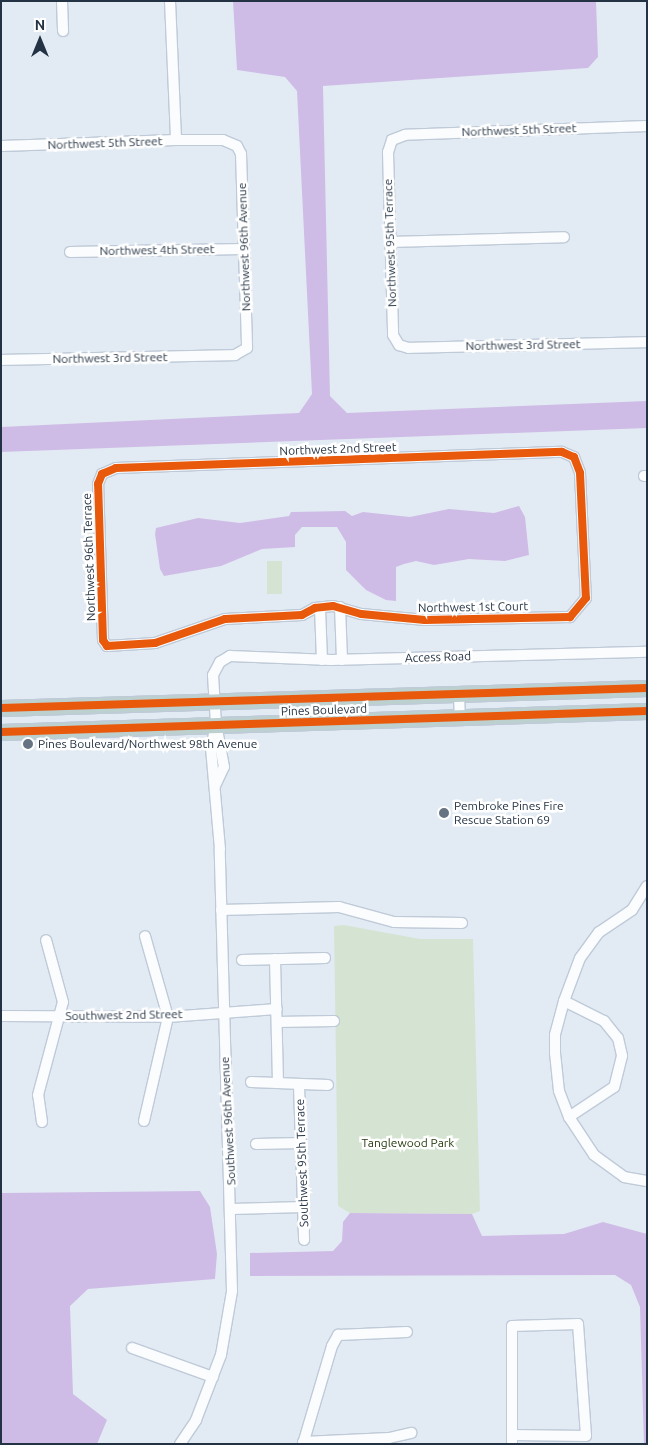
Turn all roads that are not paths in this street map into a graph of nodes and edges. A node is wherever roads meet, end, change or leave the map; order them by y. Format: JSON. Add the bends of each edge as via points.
{"nodes":[{"id":1,"x":62,"y":1,"type":"edge"},
{"id":2,"x":170,"y":1,"type":"edge"},
{"id":3,"x":63,"y":31,"type":"dead end"},
{"id":4,"x":647,"y":126,"type":"edge"},
{"id":5,"x":176,"y":140,"type":"junction"},
{"id":6,"x":392,"y":140,"type":"joint"},
{"id":7,"x":1,"y":146,"type":"edge"},
{"id":8,"x":237,"y":146,"type":"joint"},
{"id":9,"x":564,"y":237,"type":"dead end"},
{"id":10,"x":390,"y":242,"type":"junction"},
{"id":11,"x":244,"y":249,"type":"junction"},
{"id":12,"x":70,"y":252,"type":"dead end"},
{"id":13,"x":647,"y":342,"type":"edge"},
{"id":14,"x":399,"y":345,"type":"joint"},
{"id":15,"x":247,"y":348,"type":"joint"},
{"id":16,"x":1,"y":360,"type":"edge"},
{"id":17,"x":102,"y":474,"type":"joint"},
{"id":18,"x":340,"y":607,"type":"junction"},
{"id":19,"x":320,"y":608,"type":"junction"},
{"id":20,"x":576,"y":613,"type":"joint"},
{"id":21,"x":103,"y":640,"type":"joint"},
{"id":22,"x":647,"y":652,"type":"edge"},
{"id":23,"x":230,"y":656,"type":"joint"},
{"id":24,"x":322,"y":660,"type":"junction"},
{"id":25,"x":342,"y":660,"type":"junction"},
{"id":26,"x":647,"y":688,"type":"edge"},
{"id":27,"x":459,"y":694,"type":"junction"},
{"id":28,"x":215,"y":701,"type":"junction"},
{"id":29,"x":91,"y":705,"type":"junction"},
{"id":30,"x":1,"y":708,"type":"edge"},
{"id":31,"x":647,"y":711,"type":"edge"},
{"id":32,"x":460,"y":717,"type":"junction"},
{"id":33,"x":1,"y":718,"type":"edge"},
{"id":34,"x":216,"y":724,"type":"junction"},
{"id":35,"x":1,"y":732,"type":"edge"},
{"id":36,"x":647,"y":886,"type":"edge"},
{"id":37,"x":221,"y":910,"type":"junction"},
{"id":38,"x":462,"y":923,"type":"dead end"},
{"id":39,"x":145,"y":936,"type":"dead end"},
{"id":40,"x":46,"y":940,"type":"dead end"},
{"id":41,"x":325,"y":958,"type":"dead end"},
{"id":42,"x":275,"y":959,"type":"junction"},
{"id":43,"x":242,"y":960,"type":"dead end"},
{"id":44,"x":564,"y":1001,"type":"junction"},
{"id":45,"x":277,"y":1010,"type":"junction"},
{"id":46,"x":223,"y":1012,"type":"junction"},
{"id":47,"x":1,"y":1016,"type":"edge"},
{"id":48,"x":62,"y":1016,"type":"junction"},
{"id":49,"x":168,"y":1017,"type":"junction"},
{"id":50,"x":334,"y":1021,"type":"dead end"},
{"id":51,"x":277,"y":1022,"type":"junction"},
{"id":52,"x":278,"y":1081,"type":"junction"},
{"id":53,"x":252,"y":1082,"type":"dead end"},
{"id":54,"x":328,"y":1085,"type":"dead end"},
{"id":55,"x":299,"y":1086,"type":"junction"},
{"id":56,"x":569,"y":1117,"type":"junction"},
{"id":57,"x":144,"y":1121,"type":"dead end"},
{"id":58,"x":42,"y":1122,"type":"dead end"},
{"id":59,"x":301,"y":1143,"type":"junction"},
{"id":60,"x":256,"y":1144,"type":"dead end"},
{"id":61,"x":647,"y":1181,"type":"edge"},
{"id":62,"x":303,"y":1207,"type":"junction"},
{"id":63,"x":232,"y":1209,"type":"junction"},
{"id":64,"x":304,"y":1240,"type":"dead end"},
{"id":65,"x":407,"y":1332,"type":"dead end"},
{"id":66,"x":132,"y":1348,"type":"dead end"},
{"id":67,"x":213,"y":1377,"type":"junction"},
{"id":68,"x":411,"y":1433,"type":"dead end"},
{"id":69,"x":512,"y":1440,"type":"edge"},
{"id":70,"x":303,"y":1443,"type":"edge"},
{"id":71,"x":180,"y":1444,"type":"edge"}],
"edges":[{"from":1,"to":3,"type":"street"},
{"from":2,"to":5,"type":"street"},
{"from":4,"to":6,"type":"street","name":"Northwest 5th Street","via":[[405,135]]},
{"from":5,"to":7,"type":"street","name":"Northwest 5th Street"},
{"from":5,"to":8,"type":"street","name":"Northwest 5th Street","via":[[223,140]]},
{"from":6,"to":10,"type":"street","name":"Northwest 95th Terrace","via":[[388,152]]},
{"from":8,"to":11,"type":"street","name":"Northwest 96th Avenue","via":[[241,154]]},
{"from":9,"to":10,"type":"street"},
{"from":10,"to":14,"type":"street","name":"Northwest 95th Terrace","via":[[393,335]]},
{"from":11,"to":12,"type":"street","name":"Northwest 4th Street"},
{"from":11,"to":15,"type":"street","name":"Northwest 96th Avenue"},
{"from":13,"to":14,"type":"street","name":"Northwest 3rd Street","via":[[409,348]]},
{"from":15,"to":16,"type":"street","name":"Northwest 3rd Street","via":[[235,356]]},
{"from":17,"to":20,"type":"street","name":"Northwest 2nd Street","via":[[116,468],[562,452],[574,457],[580,473],[586,598]]},
{"from":17,"to":21,"type":"street","name":"Northwest 96th Terrace","via":[[98,484]]},
{"from":18,"to":19,"type":"street","name":"Northwest 1st Court"},
{"from":18,"to":20,"type":"street","name":"Northwest 1st Court","via":[[361,614],[425,620],[570,616]]},
{"from":18,"to":25,"type":"street"},
{"from":19,"to":21,"type":"street","name":"Northwest 1st Court","via":[[302,615],[225,619],[155,643],[107,646]]},
{"from":19,"to":24,"type":"street"},
{"from":22,"to":25,"type":"street","name":"Access Road"},
{"from":23,"to":24,"type":"street","name":"Access Road"},
{"from":23,"to":28,"type":"street","name":"Southwest 96th Avenue","via":[[215,668]]},
{"from":24,"to":25,"type":"street","name":"Access Road"},
{"from":26,"to":27,"type":"highway","name":"Pines Boulevard"},
{"from":27,"to":28,"type":"highway","name":"Pines Boulevard"},
{"from":27,"to":32,"type":"street"},
{"from":28,"to":29,"type":"highway","name":"Pines Boulevard"},
{"from":28,"to":34,"type":"street","name":"Southwest 96th Avenue"},
{"from":29,"to":30,"type":"highway","name":"Pines Boulevard"},
{"from":29,"to":33,"type":"highway","via":[[55,716]]},
{"from":31,"to":32,"type":"highway","name":"Pines Boulevard"},
{"from":32,"to":34,"type":"highway","name":"Pines Boulevard"},
{"from":34,"to":35,"type":"highway","name":"Pines Boulevard"},
{"from":34,"to":37,"type":"street","name":"Southwest 96th Avenue","via":[[224,767],[215,787]]},
{"from":36,"to":44,"type":"street","via":[[632,910],[598,932],[587,947],[571,977]]},
{"from":37,"to":38,"type":"street","via":[[339,907],[394,922]]},
{"from":37,"to":46,"type":"street","name":"Southwest 96th Avenue"},
{"from":39,"to":49,"type":"street"},
{"from":40,"to":48,"type":"street","via":[[64,1002]]},
{"from":41,"to":42,"type":"street"},
{"from":42,"to":43,"type":"street"},
{"from":42,"to":45,"type":"street"},
{"from":44,"to":56,"type":"street","via":[[555,1035],[559,1091]]},
{"from":44,"to":56,"type":"street","via":[[604,1022],[618,1038],[622,1056],[614,1087]]},
{"from":45,"to":46,"type":"street","name":"Southwest 2nd Street"},
{"from":45,"to":51,"type":"street"},
{"from":46,"to":49,"type":"street","name":"Southwest 2nd Street"},
{"from":46,"to":63,"type":"street","name":"Southwest 96th Avenue"},
{"from":47,"to":48,"type":"street","name":"Southwest 2nd Street"},
{"from":48,"to":49,"type":"street","name":"Southwest 2nd Street"},
{"from":48,"to":58,"type":"street","via":[[54,1027],[38,1095]]},
{"from":49,"to":57,"type":"street"},
{"from":50,"to":51,"type":"street"},
{"from":51,"to":52,"type":"street"},
{"from":52,"to":53,"type":"street"},
{"from":52,"to":55,"type":"street"},
{"from":54,"to":55,"type":"street"},
{"from":55,"to":59,"type":"street","name":"Southwest 95th Terrace"},
{"from":56,"to":61,"type":"street","via":[[594,1155],[624,1178]]},
{"from":59,"to":60,"type":"street"},
{"from":59,"to":62,"type":"street","name":"Southwest 95th Terrace"},
{"from":62,"to":63,"type":"street"},
{"from":62,"to":64,"type":"street","name":"Southwest 95th Terrace"},
{"from":63,"to":67,"type":"street","name":"Southwest 96th Avenue","via":[[230,1316]]},
{"from":65,"to":70,"type":"street","via":[[338,1335]]},
{"from":66,"to":67,"type":"street"},
{"from":67,"to":71,"type":"street","name":"Southwest 96th Avenue","via":[[196,1420]]},
{"from":68,"to":70,"type":"street","via":[[389,1438]]},
{"from":69,"to":69,"type":"street","via":[[512,1326],[578,1324],[586,1436]]}]}
